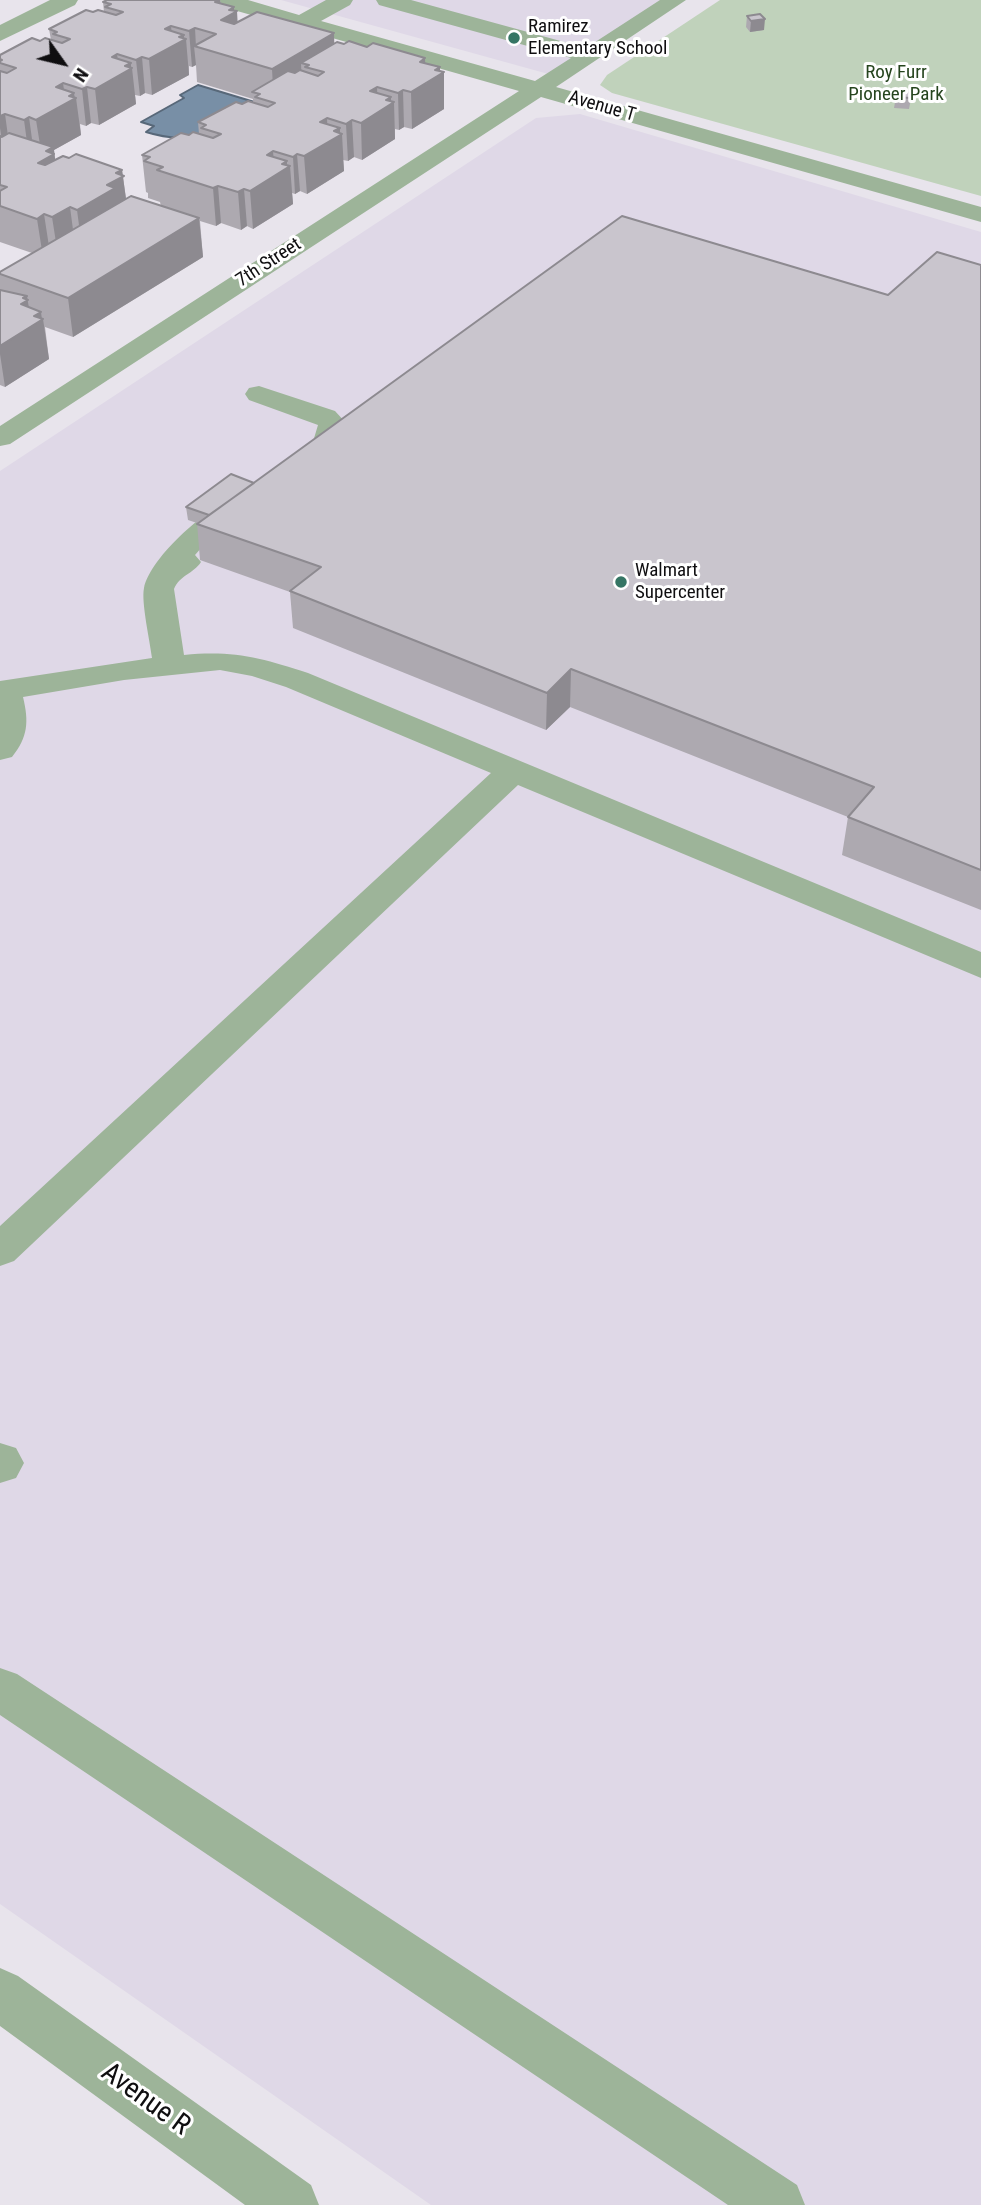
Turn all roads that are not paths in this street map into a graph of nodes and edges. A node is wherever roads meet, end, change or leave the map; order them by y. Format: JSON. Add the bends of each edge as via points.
{"nodes":[{"id":1,"x":68,"y":0,"type":"edge"},
{"id":2,"x":224,"y":0,"type":"edge"},
{"id":3,"x":342,"y":0,"type":"edge"},
{"id":4,"x":387,"y":0,"type":"edge"},
{"id":5,"x":675,"y":0,"type":"edge"},
{"id":6,"x":302,"y":22,"type":"junction"},
{"id":7,"x":0,"y":34,"type":"edge"},
{"id":8,"x":589,"y":56,"type":"junction"},
{"id":9,"x":538,"y":89,"type":"junction"},
{"id":10,"x":981,"y":215,"type":"edge"},
{"id":11,"x":260,"y":394,"type":"dead end"},
{"id":12,"x":0,"y":438,"type":"edge"},
{"id":13,"x":169,"y":664,"type":"junction"},
{"id":14,"x":2,"y":691,"type":"edge"},
{"id":15,"x":0,"y":750,"type":"edge"},
{"id":16,"x":513,"y":771,"type":"junction"},
{"id":17,"x":981,"y":966,"type":"edge"},
{"id":18,"x":0,"y":1250,"type":"edge"},
{"id":19,"x":0,"y":1689,"type":"edge"},
{"id":20,"x":0,"y":1994,"type":"edge"},
{"id":21,"x":291,"y":2205,"type":"edge"},
{"id":22,"x":777,"y":2205,"type":"edge"}],
"edges":[{"from":1,"to":7,"type":"street"},
{"from":2,"to":6,"type":"street","name":"Avenue T"},
{"from":3,"to":6,"type":"street"},
{"from":4,"to":8,"type":"street"},
{"from":5,"to":8,"type":"street","name":"7th Street"},
{"from":6,"to":9,"type":"street","name":"Avenue T"},
{"from":8,"to":9,"type":"street","name":"7th Street"},
{"from":9,"to":10,"type":"street","name":"Avenue T"},
{"from":9,"to":12,"type":"street","name":"7th Street"},
{"from":11,"to":13,"type":"street","via":[[324,418],[331,423],[332,434],[295,483],[273,491],[206,550],[165,574],[159,589]]},
{"from":13,"to":14,"type":"street"},
{"from":13,"to":16,"type":"street","via":[[220,661],[258,667]]},
{"from":14,"to":15,"type":"street","via":[[13,726]]},
{"from":16,"to":17,"type":"street"},
{"from":16,"to":18,"type":"street"},
{"from":19,"to":22,"type":"street"},
{"from":20,"to":21,"type":"street","name":"Avenue R"}]}
